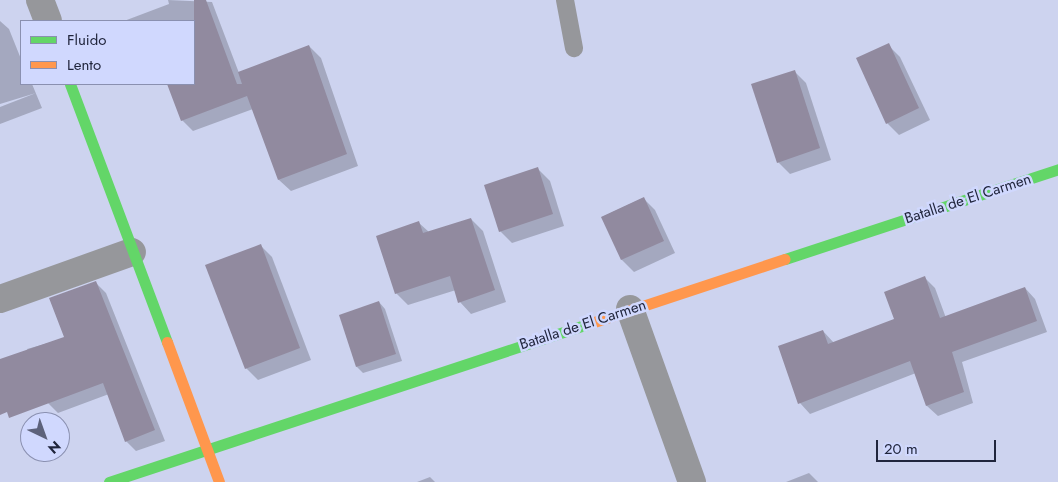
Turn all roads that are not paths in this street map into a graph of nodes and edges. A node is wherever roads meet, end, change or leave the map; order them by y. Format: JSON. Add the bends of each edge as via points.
{"nodes":[{"id":1,"x":40,"y":0,"type":"edge"},
{"id":2,"x":565,"y":0,"type":"edge"},
{"id":3,"x":48,"y":20,"type":"edge"},
{"id":4,"x":574,"y":48,"type":"dead end"},
{"id":5,"x":70,"y":85,"type":"edge"},
{"id":6,"x":1058,"y":169,"type":"edge"},
{"id":7,"x":132,"y":252,"type":"junction"},
{"id":8,"x":0,"y":300,"type":"edge"},
{"id":9,"x":630,"y":309,"type":"junction"},
{"id":10,"x":208,"y":447,"type":"junction"},
{"id":11,"x":109,"y":482,"type":"edge"},
{"id":12,"x":219,"y":482,"type":"edge"},
{"id":13,"x":692,"y":482,"type":"edge"}],
"edges":[{"from":1,"to":3,"type":"street"},
{"from":2,"to":4,"type":"lane"},
{"from":5,"to":7,"type":"street"},
{"from":6,"to":9,"type":"street","name":"Batalla de El Carmen"},
{"from":7,"to":8,"type":"street"},
{"from":7,"to":10,"type":"street"},
{"from":9,"to":10,"type":"street","name":"Batalla de El Carmen"},
{"from":9,"to":13,"type":"street"},
{"from":10,"to":11,"type":"street","name":"Batalla de El Carmen"},
{"from":10,"to":12,"type":"street"}]}
